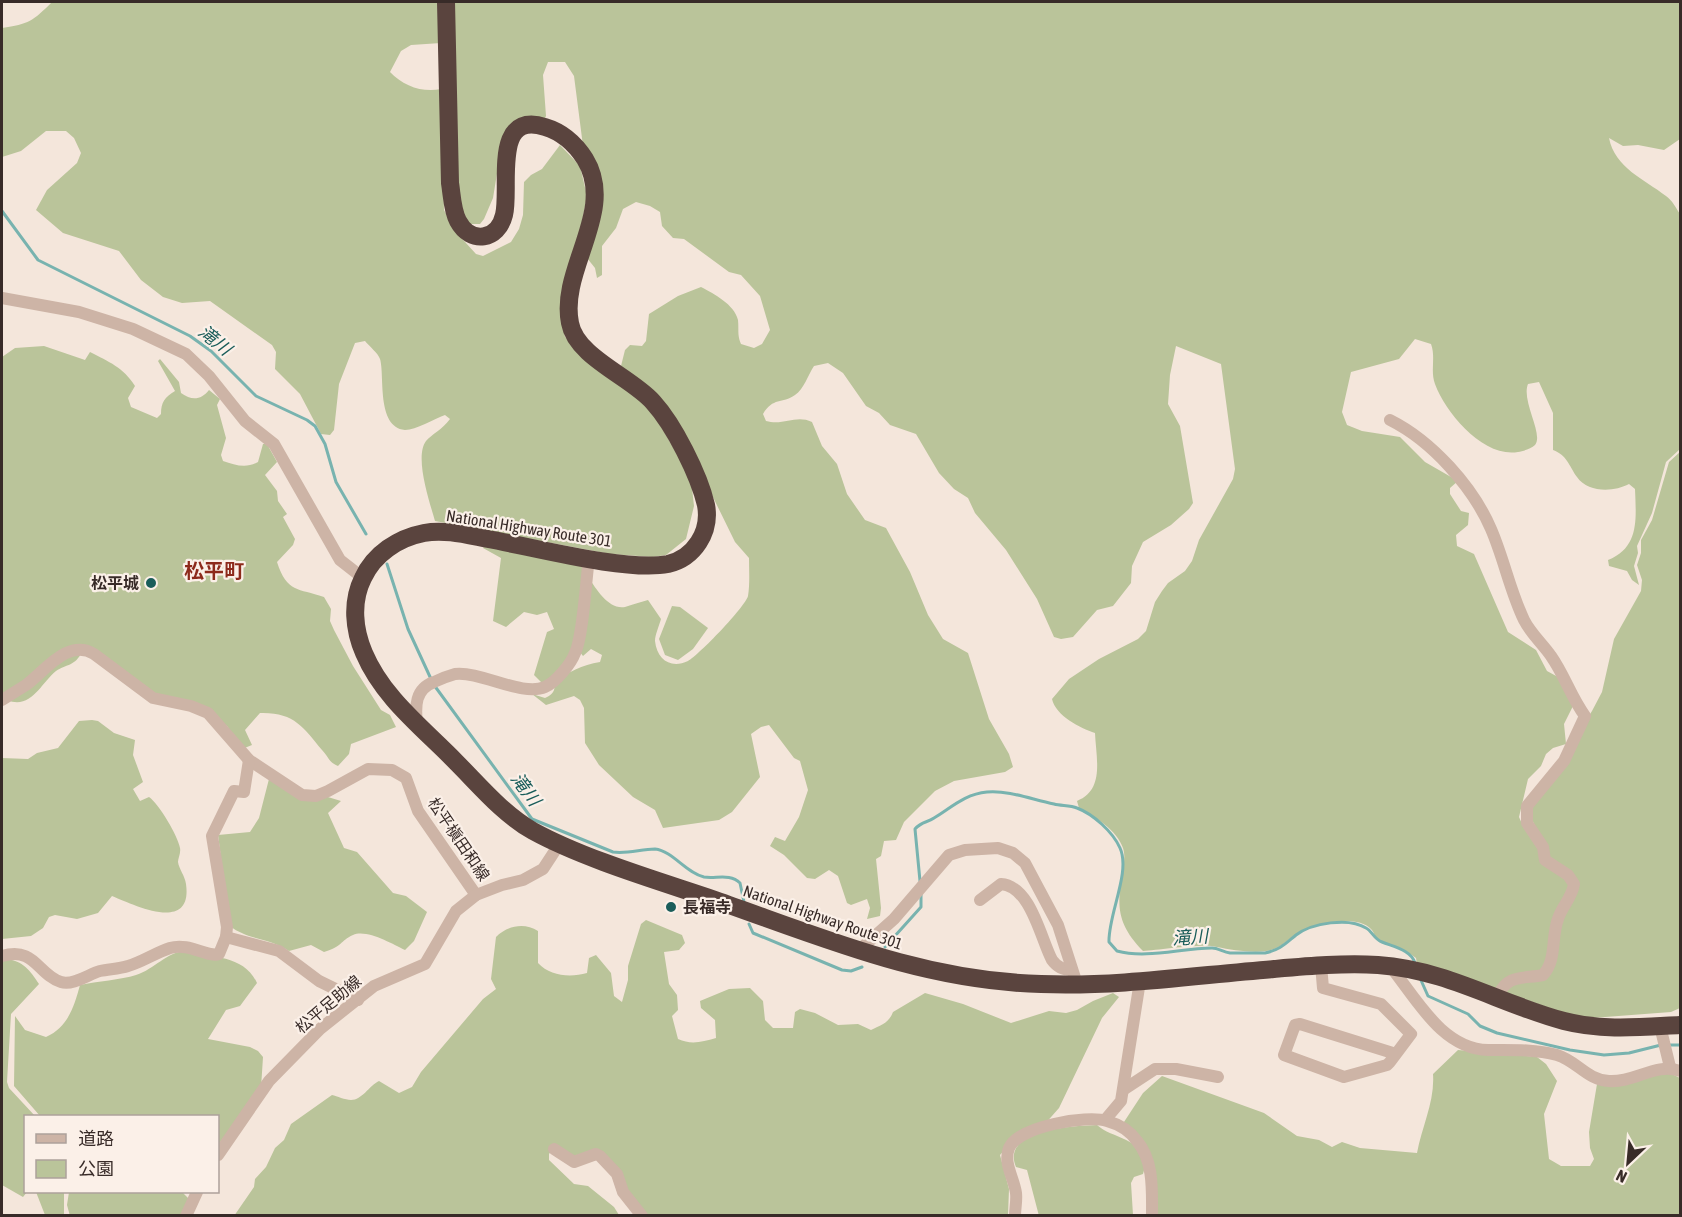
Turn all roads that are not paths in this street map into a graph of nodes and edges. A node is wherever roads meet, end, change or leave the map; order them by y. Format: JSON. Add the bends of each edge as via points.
{"nodes":[{"id":1,"x":446,"y":2,"type":"edge"},
{"id":2,"x":2,"y":298,"type":"edge"},
{"id":3,"x":1390,"y":420,"type":"dead end"},
{"id":4,"x":589,"y":558,"type":"junction"},
{"id":5,"x":363,"y":578,"type":"junction"},
{"id":6,"x":2,"y":700,"type":"edge"},
{"id":7,"x":417,"y":724,"type":"junction"},
{"id":8,"x":249,"y":760,"type":"junction"},
{"id":9,"x":560,"y":843,"type":"junction"},
{"id":10,"x":477,"y":895,"type":"junction"},
{"id":11,"x":980,"y":900,"type":"dead end"},
{"id":12,"x":226,"y":937,"type":"junction"},
{"id":13,"x":857,"y":952,"type":"junction"},
{"id":14,"x":2,"y":956,"type":"edge"},
{"id":15,"x":1321,"y":965,"type":"junction"},
{"id":16,"x":1390,"y":966,"type":"junction"},
{"id":17,"x":1074,"y":977,"type":"junction"},
{"id":18,"x":1140,"y":981,"type":"junction"},
{"id":19,"x":1498,"y":996,"type":"junction"},
{"id":20,"x":358,"y":999,"type":"junction"},
{"id":21,"x":1680,"y":1025,"type":"edge"},
{"id":22,"x":1662,"y":1034,"type":"junction"},
{"id":23,"x":1396,"y":1054,"type":"junction"},
{"id":24,"x":1672,"y":1065,"type":"edge"},
{"id":25,"x":1218,"y":1077,"type":"dead end"},
{"id":26,"x":1123,"y":1090,"type":"junction"},
{"id":27,"x":1105,"y":1120,"type":"junction"},
{"id":28,"x":554,"y":1149,"type":"dead end"},
{"id":29,"x":219,"y":1154,"type":"edge"},
{"id":30,"x":195,"y":1193,"type":"edge"},
{"id":31,"x":186,"y":1215,"type":"edge"},
{"id":32,"x":642,"y":1215,"type":"edge"},
{"id":33,"x":1015,"y":1215,"type":"edge"},
{"id":34,"x":1152,"y":1215,"type":"edge"}],
"edges":[{"from":1,"to":4,"type":"highway","name":"National Highway Route 301","via":[[450,183],[461,226],[475,237],[484,237],[501,225],[506,203],[506,150],[521,128],[536,124],[577,148],[592,173],[595,195],[570,295],[571,331],[585,348],[636,385],[662,412],[697,478],[706,506],[701,540],[680,560],[658,565]]},
{"from":2,"to":5,"type":"street","via":[[79,312],[152,337],[186,354],[246,421],[274,444],[340,560]]},
{"from":3,"to":19,"type":"street","via":[[1434,453],[1477,500],[1492,530],[1524,621],[1565,677],[1585,716],[1564,762],[1527,807],[1527,823],[1543,847],[1543,857],[1574,884],[1558,918],[1551,962],[1543,975],[1509,980]]},
{"from":4,"to":5,"type":"highway","name":"National Highway Route 301","via":[[434,532],[394,544],[372,563]]},
{"from":4,"to":7,"type":"street","via":[[576,653],[558,676],[546,686],[535,688],[456,674],[423,688],[417,699]]},
{"from":5,"to":7,"type":"highway","name":"National Highway Route 301","via":[[355,625],[361,647],[384,688]]},
{"from":6,"to":8,"type":"street","name":"松平槇田和線","via":[[61,656],[75,650],[90,652],[153,699],[208,713]]},
{"from":7,"to":9,"type":"highway","name":"National Highway Route 301","via":[[513,818]]},
{"from":8,"to":10,"type":"street","name":"松平槇田和線","via":[[308,797],[328,792],[368,769],[400,774],[409,784],[418,811]]},
{"from":8,"to":12,"type":"street","via":[[244,792],[234,791],[212,836]]},
{"from":9,"to":10,"type":"street","name":"松平足助線","via":[[543,869]]},
{"from":9,"to":13,"type":"highway","name":"National Highway Route 301"},
{"from":10,"to":20,"type":"street","name":"松平足助線","via":[[456,911],[424,964],[375,986]]},
{"from":11,"to":17,"type":"street","via":[[1001,884],[1010,887],[1026,902],[1053,961]]},
{"from":12,"to":14,"type":"street","via":[[215,956],[196,948],[172,947],[126,967],[66,983],[54,979],[29,958]]},
{"from":12,"to":20,"type":"street","via":[[279,951],[319,981]]},
{"from":13,"to":17,"type":"highway","name":"National Highway Route 301","via":[[965,977],[1020,983]]},
{"from":13,"to":17,"type":"street","via":[[894,919],[949,855],[998,848],[1025,863],[1058,925]]},
{"from":15,"to":16,"type":"highway","name":"National Highway Route 301"},
{"from":15,"to":18,"type":"highway","name":"National Highway Route 301"},
{"from":15,"to":23,"type":"street","via":[[1323,988],[1381,1004],[1411,1031]]},
{"from":16,"to":19,"type":"highway","name":"National Highway Route 301"},
{"from":16,"to":24,"type":"street","via":[[1442,1031],[1470,1048],[1558,1055],[1586,1075],[1611,1081]]},
{"from":17,"to":18,"type":"highway","name":"National Highway Route 301"},
{"from":18,"to":26,"type":"street"},
{"from":19,"to":22,"type":"highway","name":"National Highway Route 301","via":[[1557,1019]]},
{"from":20,"to":29,"type":"street","name":"松平足助線","via":[[284,1064]]},
{"from":21,"to":22,"type":"highway","name":"National Highway Route 301"},
{"from":22,"to":24,"type":"street"},
{"from":23,"to":23,"type":"street","via":[[1388,1065],[1344,1077],[1284,1055],[1295,1025],[1300,1024]]},
{"from":25,"to":26,"type":"street","via":[[1155,1069]]},
{"from":26,"to":27,"type":"street","via":[[1121,1101]]},
{"from":27,"to":33,"type":"street","via":[[1034,1129],[1014,1142],[1007,1162],[1016,1193]]},
{"from":27,"to":34,"type":"street","via":[[1127,1131],[1146,1154],[1152,1182]]},
{"from":28,"to":32,"type":"street","via":[[574,1162],[600,1156],[617,1174],[623,1192]]},
{"from":30,"to":31,"type":"street"}]}
